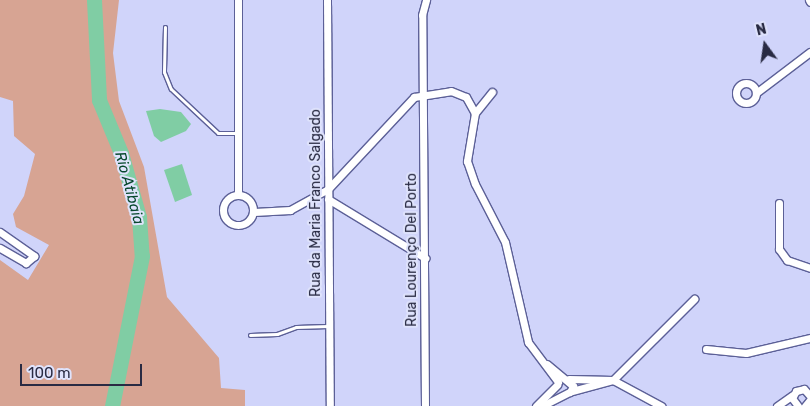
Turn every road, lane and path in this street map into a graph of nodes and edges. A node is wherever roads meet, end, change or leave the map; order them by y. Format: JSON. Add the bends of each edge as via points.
{"nodes":[{"id":1,"x":238,"y":0,"type":"edge"},
{"id":2,"x":327,"y":0,"type":"edge"},
{"id":3,"x":426,"y":0,"type":"edge"},
{"id":4,"x":165,"y":27,"type":"dead end"},
{"id":5,"x":810,"y":52,"type":"edge"},
{"id":6,"x":492,"y":92,"type":"dead end"},
{"id":7,"x":756,"y":93,"type":"dead end"},
{"id":8,"x":425,"y":94,"type":"junction"},
{"id":9,"x":475,"y":113,"type":"junction"},
{"id":10,"x":238,"y":133,"type":"junction"},
{"id":11,"x":328,"y":189,"type":"junction"},
{"id":12,"x":238,"y":194,"type":"junction"},
{"id":13,"x":328,"y":199,"type":"junction"},
{"id":14,"x":779,"y":203,"type":"dead end"},
{"id":15,"x":254,"y":212,"type":"junction"},
{"id":16,"x":0,"y":232,"type":"edge"},
{"id":17,"x":0,"y":248,"type":"edge"},
{"id":18,"x":425,"y":258,"type":"junction"},
{"id":19,"x":810,"y":268,"type":"edge"},
{"id":20,"x":694,"y":299,"type":"dead end"},
{"id":21,"x":329,"y":326,"type":"junction"},
{"id":22,"x":250,"y":335,"type":"dead end"},
{"id":23,"x":810,"y":338,"type":"edge"},
{"id":24,"x":706,"y":349,"type":"dead end"},
{"id":25,"x":542,"y":361,"type":"junction"},
{"id":26,"x":568,"y":378,"type":"junction"},
{"id":27,"x":614,"y":380,"type":"junction"},
{"id":28,"x":558,"y":383,"type":"junction"},
{"id":29,"x":568,"y":392,"type":"junction"},
{"id":30,"x":809,"y":392,"type":"edge"},
{"id":31,"x":793,"y":396,"type":"junction"},
{"id":32,"x":796,"y":405,"type":"edge"},
{"id":33,"x":330,"y":406,"type":"edge"},
{"id":34,"x":425,"y":406,"type":"edge"},
{"id":35,"x":536,"y":406,"type":"edge"},
{"id":36,"x":542,"y":406,"type":"edge"},
{"id":37,"x":661,"y":406,"type":"edge"},
{"id":38,"x":777,"y":406,"type":"edge"},
{"id":39,"x":786,"y":406,"type":"edge"}],
"edges":[{"from":1,"to":10,"type":"street"},
{"from":2,"to":11,"type":"street","name":"Rua da Maria Franco Salgado"},
{"from":3,"to":8,"type":"street","name":"Rua Lourenço Del Porto","via":[[422,15]]},
{"from":4,"to":10,"type":"lane","via":[[164,72],[171,89],[218,133]]},
{"from":5,"to":7,"type":"street"},
{"from":6,"to":9,"type":"street"},
{"from":8,"to":9,"type":"street","via":[[451,92],[466,97]]},
{"from":8,"to":11,"type":"street","via":[[402,106]]},
{"from":8,"to":18,"type":"street","name":"Rua Lourenço Del Porto"},
{"from":9,"to":25,"type":"street","via":[[468,161],[475,184],[505,242],[528,342]]},
{"from":10,"to":12,"type":"street"},
{"from":11,"to":13,"type":"street","name":"Rua da Maria Franco Salgado"},
{"from":11,"to":15,"type":"street","via":[[290,210]]},
{"from":12,"to":15,"type":"street","via":[[250,201]]},
{"from":12,"to":15,"type":"street","via":[[224,202],[222,213],[228,222],[242,225]]},
{"from":13,"to":18,"type":"street"},
{"from":13,"to":21,"type":"street","name":"Rua da Maria Franco Salgado"},
{"from":14,"to":19,"type":"street","via":[[779,249],[787,260]]},
{"from":16,"to":17,"type":"street","via":[[34,256],[26,263]]},
{"from":18,"to":34,"type":"street","name":"Rua Lourenço Del Porto"},
{"from":20,"to":27,"type":"street"},
{"from":21,"to":22,"type":"lane","via":[[296,327],[277,334]]},
{"from":21,"to":33,"type":"street","name":"Rua da Maria Franco Salgado"},
{"from":23,"to":24,"type":"street","via":[[746,353]]},
{"from":25,"to":26,"type":"street"},
{"from":25,"to":28,"type":"street"},
{"from":26,"to":27,"type":"street"},
{"from":26,"to":28,"type":"street"},
{"from":26,"to":29,"type":"street"},
{"from":27,"to":29,"type":"street"},
{"from":27,"to":37,"type":"street"},
{"from":28,"to":29,"type":"street"},
{"from":28,"to":35,"type":"street"},
{"from":29,"to":36,"type":"street"},
{"from":30,"to":31,"type":"street","via":[[798,390]]},
{"from":31,"to":32,"type":"street"},
{"from":31,"to":38,"type":"street"},
{"from":32,"to":39,"type":"street"}]}
